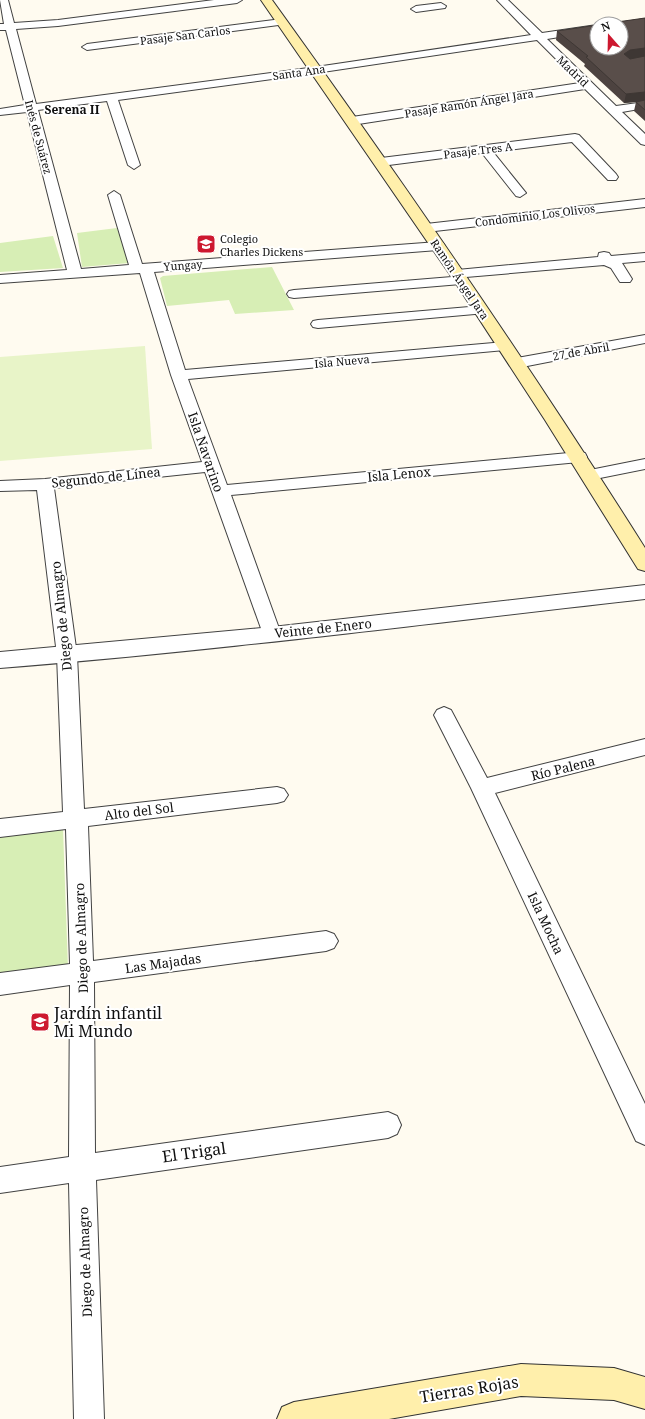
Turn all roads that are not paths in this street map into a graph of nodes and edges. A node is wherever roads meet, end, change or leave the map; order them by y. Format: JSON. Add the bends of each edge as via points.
{"nodes":[{"id":1,"x":3,"y":0,"type":"edge"},
{"id":2,"x":237,"y":0,"type":"edge"},
{"id":3,"x":266,"y":0,"type":"edge"},
{"id":4,"x":502,"y":0,"type":"edge"},
{"id":5,"x":418,"y":5,"type":"edge"},
{"id":6,"x":441,"y":6,"type":"dead end"},
{"id":7,"x":282,"y":22,"type":"junction"},
{"id":8,"x":5,"y":26,"type":"edge"},
{"id":9,"x":589,"y":29,"type":"edge"},
{"id":10,"x":538,"y":37,"type":"junction"},
{"id":11,"x":87,"y":47,"type":"dead end"},
{"id":12,"x":316,"y":70,"type":"junction"},
{"id":13,"x":587,"y":85,"type":"junction"},
{"id":14,"x":112,"y":98,"type":"junction"},
{"id":15,"x":645,"y":105,"type":"edge"},
{"id":16,"x":32,"y":109,"type":"junction"},
{"id":17,"x":613,"y":110,"type":"junction"},
{"id":18,"x":0,"y":112,"type":"edge"},
{"id":19,"x":352,"y":121,"type":"junction"},
{"id":20,"x":645,"y":141,"type":"edge"},
{"id":21,"x":485,"y":149,"type":"junction"},
{"id":22,"x":381,"y":162,"type":"junction"},
{"id":23,"x":134,"y":165,"type":"dead end"},
{"id":24,"x":612,"y":177,"type":"dead end"},
{"id":25,"x":520,"y":193,"type":"dead end"},
{"id":26,"x":114,"y":195,"type":"dead end"},
{"id":27,"x":645,"y":203,"type":"edge"},
{"id":28,"x":426,"y":228,"type":"junction"},
{"id":29,"x":438,"y":246,"type":"junction"},
{"id":30,"x":605,"y":257,"type":"junction"},
{"id":31,"x":645,"y":258,"type":"edge"},
{"id":32,"x":141,"y":269,"type":"junction"},
{"id":33,"x":75,"y":274,"type":"junction"},
{"id":34,"x":459,"y":277,"type":"junction"},
{"id":35,"x":0,"y":279,"type":"edge"},
{"id":36,"x":625,"y":279,"type":"dead end"},
{"id":37,"x":294,"y":294,"type":"dead end"},
{"id":38,"x":481,"y":310,"type":"junction"},
{"id":39,"x":318,"y":324,"type":"dead end"},
{"id":40,"x":645,"y":340,"type":"edge"},
{"id":41,"x":505,"y":346,"type":"junction"},
{"id":42,"x":517,"y":363,"type":"junction"},
{"id":43,"x":179,"y":375,"type":"junction"},
{"id":44,"x":579,"y":457,"type":"junction"},
{"id":45,"x":645,"y":464,"type":"edge"},
{"id":46,"x":212,"y":466,"type":"junction"},
{"id":47,"x":590,"y":475,"type":"junction"},
{"id":48,"x":45,"y":484,"type":"junction"},
{"id":49,"x":0,"y":486,"type":"edge"},
{"id":50,"x":220,"y":491,"type":"junction"},
{"id":51,"x":645,"y":564,"type":"edge"},
{"id":52,"x":645,"y":592,"type":"edge"},
{"id":53,"x":272,"y":634,"type":"junction"},
{"id":54,"x":67,"y":655,"type":"junction"},
{"id":55,"x":0,"y":660,"type":"edge"},
{"id":56,"x":444,"y":715,"type":"dead end"},
{"id":57,"x":645,"y":747,"type":"edge"},
{"id":58,"x":482,"y":788,"type":"junction"},
{"id":59,"x":277,"y":795,"type":"dead end"},
{"id":60,"x":74,"y":819,"type":"junction"},
{"id":61,"x":0,"y":828,"type":"edge"},
{"id":62,"x":326,"y":941,"type":"dead end"},
{"id":63,"x":82,"y":974,"type":"junction"},
{"id":64,"x":0,"y":984,"type":"edge"},
{"id":65,"x":388,"y":1125,"type":"dead end"},
{"id":66,"x":645,"y":1132,"type":"edge"},
{"id":67,"x":82,"y":1168,"type":"junction"},
{"id":68,"x":0,"y":1180,"type":"edge"},
{"id":69,"x":645,"y":1393,"type":"edge"},
{"id":70,"x":89,"y":1419,"type":"edge"},
{"id":71,"x":294,"y":1419,"type":"edge"}],
"edges":[{"from":1,"to":8,"type":"street","name":"Inés de Suárez"},
{"from":2,"to":8,"type":"street","via":[[58,23]]},
{"from":3,"to":7,"type":"main road","name":"Ramón Ángel Jara"},
{"from":4,"to":10,"type":"street","name":"Madrid"},
{"from":5,"to":6,"type":"street"},
{"from":7,"to":11,"type":"street","name":"Pasaje San Carlos"},
{"from":7,"to":12,"type":"main road","name":"Ramón Ángel Jara"},
{"from":8,"to":16,"type":"street","name":"Inés de Suárez"},
{"from":9,"to":10,"type":"street","name":"Santa Ana"},
{"from":10,"to":12,"type":"street","name":"Santa Ana"},
{"from":10,"to":13,"type":"street","name":"Madrid"},
{"from":12,"to":14,"type":"street","name":"Santa Ana"},
{"from":12,"to":19,"type":"main road","name":"Ramón Ángel Jara"},
{"from":13,"to":17,"type":"street","name":"Madrid"},
{"from":13,"to":19,"type":"street","name":"Pasaje Ramón Ángel Jara"},
{"from":14,"to":16,"type":"street","name":"Santa Ana"},
{"from":14,"to":23,"type":"street"},
{"from":15,"to":17,"type":"street"},
{"from":16,"to":18,"type":"street","name":"Santa Ana"},
{"from":16,"to":33,"type":"street","name":"Inés de Suárez"},
{"from":17,"to":20,"type":"street","name":"Madrid"},
{"from":19,"to":22,"type":"main road","name":"Ramón Ángel Jara"},
{"from":21,"to":22,"type":"street","name":"Pasaje Tres A"},
{"from":21,"to":24,"type":"street","name":"Pasaje Tres A","via":[[575,138]]},
{"from":21,"to":25,"type":"street"},
{"from":22,"to":28,"type":"main road","name":"Ramón Ángel Jara"},
{"from":26,"to":32,"type":"street","name":"Isla Navarino"},
{"from":27,"to":28,"type":"street","name":"Condominio Los Olivos"},
{"from":28,"to":29,"type":"main road","name":"Ramón Ángel Jara"},
{"from":29,"to":32,"type":"street","name":"Yungay"},
{"from":29,"to":34,"type":"main road","name":"Ramón Ángel Jara"},
{"from":30,"to":31,"type":"street"},
{"from":30,"to":34,"type":"street"},
{"from":30,"to":36,"type":"street","via":[[616,265]]},
{"from":32,"to":33,"type":"street","name":"Yungay"},
{"from":32,"to":43,"type":"street","name":"Isla Navarino"},
{"from":33,"to":35,"type":"street","name":"Yungay"},
{"from":34,"to":37,"type":"street"},
{"from":34,"to":38,"type":"main road","name":"Ramón Ángel Jara"},
{"from":38,"to":39,"type":"street"},
{"from":38,"to":41,"type":"main road","name":"Ramón Ángel Jara"},
{"from":40,"to":42,"type":"street","name":"27 de Abril"},
{"from":41,"to":42,"type":"main road","name":"Ramón Ángel Jara"},
{"from":41,"to":43,"type":"street","name":"Isla Nueva"},
{"from":42,"to":44,"type":"main road","name":"Ramón Ángel Jara"},
{"from":43,"to":46,"type":"street","name":"Isla Navarino"},
{"from":44,"to":47,"type":"main road","name":"Ramón Ángel Jara"},
{"from":44,"to":50,"type":"street","name":"Isla Lenox"},
{"from":45,"to":47,"type":"street"},
{"from":46,"to":48,"type":"street","name":"Segundo de Línea"},
{"from":46,"to":50,"type":"street","name":"Isla Navarino"},
{"from":47,"to":51,"type":"main road","name":"Ramón Ángel Jara"},
{"from":48,"to":49,"type":"street","name":"Segundo de Línea"},
{"from":48,"to":54,"type":"street","name":"Diego de Almagro"},
{"from":50,"to":53,"type":"street","name":"Isla Navarino"},
{"from":52,"to":53,"type":"street","name":"Veinte de Enero"},
{"from":53,"to":54,"type":"street","name":"Veinte de Enero"},
{"from":54,"to":55,"type":"street","name":"Veinte de Enero"},
{"from":54,"to":60,"type":"street","name":"Diego de Almagro"},
{"from":56,"to":58,"type":"street","name":"Isla Mocha"},
{"from":57,"to":58,"type":"street","name":"Río Palena"},
{"from":58,"to":66,"type":"street","name":"Isla Mocha"},
{"from":59,"to":60,"type":"street","name":"Alto del Sol"},
{"from":60,"to":61,"type":"street","name":"Alto del Sol"},
{"from":60,"to":63,"type":"street","name":"Diego de Almagro","via":[[77,827]]},
{"from":62,"to":63,"type":"street","name":"Las Majadas"},
{"from":63,"to":64,"type":"street","name":"Las Majadas"},
{"from":63,"to":67,"type":"street","name":"Diego de Almagro"},
{"from":65,"to":67,"type":"street","name":"El Trigal"},
{"from":67,"to":68,"type":"street","name":"El Trigal"},
{"from":67,"to":70,"type":"street","name":"Diego de Almagro"},
{"from":69,"to":71,"type":"main road","name":"Tierras Rojas","via":[[614,1384],[521,1380]]}]}
